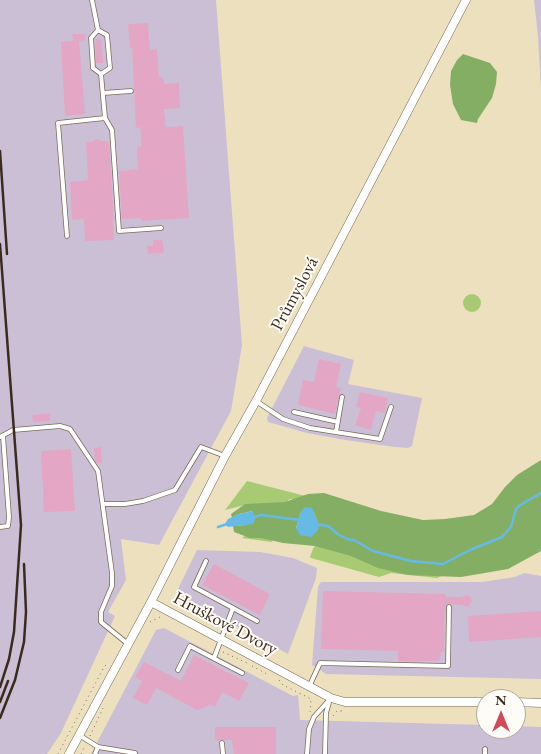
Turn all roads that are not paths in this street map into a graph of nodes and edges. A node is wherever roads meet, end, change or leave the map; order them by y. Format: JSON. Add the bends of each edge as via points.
{"nodes":[{"id":1,"x":92,"y":0,"type":"edge"},
{"id":2,"x":466,"y":0,"type":"edge"},
{"id":3,"x":98,"y":30,"type":"junction"},
{"id":4,"x":101,"y":74,"type":"junction"},
{"id":5,"x":131,"y":92,"type":"dead end"},
{"id":6,"x":103,"y":93,"type":"junction"},
{"id":7,"x":105,"y":118,"type":"junction"},
{"id":8,"x":161,"y":228,"type":"dead end"},
{"id":9,"x":67,"y":236,"type":"dead end"},
{"id":10,"x":342,"y":397,"type":"dead end"},
{"id":11,"x":256,"y":401,"type":"junction"},
{"id":12,"x":391,"y":408,"type":"dead end"},
{"id":13,"x":294,"y":412,"type":"dead end"},
{"id":14,"x":338,"y":422,"type":"junction"},
{"id":15,"x":336,"y":432,"type":"junction"},
{"id":16,"x":2,"y":436,"type":"edge"},
{"id":17,"x":225,"y":456,"type":"junction"},
{"id":18,"x":104,"y":504,"type":"junction"},
{"id":19,"x":0,"y":527,"type":"edge"},
{"id":20,"x":206,"y":561,"type":"dead end"},
{"id":21,"x":151,"y":602,"type":"junction"},
{"id":22,"x":449,"y":607,"type":"dead end"},
{"id":23,"x":233,"y":608,"type":"junction"},
{"id":24,"x":257,"y":621,"type":"dead end"},
{"id":25,"x":221,"y":639,"type":"junction"},
{"id":26,"x":128,"y":644,"type":"junction"},
{"id":27,"x":214,"y":658,"type":"junction"},
{"id":28,"x":178,"y":670,"type":"dead end"},
{"id":29,"x":242,"y":673,"type":"dead end"},
{"id":30,"x":309,"y":688,"type":"junction"},
{"id":31,"x":331,"y":698,"type":"junction"},
{"id":32,"x":476,"y":702,"type":"edge"},
{"id":33,"x":526,"y":702,"type":"edge"},
{"id":34,"x":541,"y":703,"type":"edge"},
{"id":35,"x":79,"y":735,"type":"junction"},
{"id":36,"x":222,"y":743,"type":"dead end"},
{"id":37,"x":98,"y":747,"type":"junction"},
{"id":38,"x":485,"y":749,"type":"dead end"},
{"id":39,"x":135,"y":753,"type":"edge"},
{"id":40,"x":69,"y":754,"type":"edge"},
{"id":41,"x":95,"y":754,"type":"edge"},
{"id":42,"x":223,"y":754,"type":"edge"},
{"id":43,"x":307,"y":754,"type":"edge"},
{"id":44,"x":325,"y":754,"type":"edge"},
{"id":45,"x":485,"y":754,"type":"edge"}],
"edges":[{"from":1,"to":3,"type":"lane"},
{"from":2,"to":11,"type":"street","name":"Průmyslová"},
{"from":3,"to":4,"type":"lane","via":[[91,38],[93,68]]},
{"from":3,"to":4,"type":"lane","via":[[107,35],[110,68]]},
{"from":4,"to":6,"type":"lane"},
{"from":5,"to":6,"type":"lane"},
{"from":6,"to":7,"type":"lane"},
{"from":7,"to":8,"type":"lane","via":[[112,130],[119,231]]},
{"from":7,"to":9,"type":"lane","via":[[58,123]]},
{"from":10,"to":14,"type":"lane"},
{"from":11,"to":15,"type":"lane","via":[[283,419]]},
{"from":11,"to":17,"type":"street","name":"Průmyslová"},
{"from":12,"to":15,"type":"lane","via":[[380,438]]},
{"from":13,"to":14,"type":"lane"},
{"from":14,"to":15,"type":"lane"},
{"from":16,"to":18,"type":"lane","via":[[13,430],[60,426],[70,429],[98,471]]},
{"from":16,"to":19,"type":"lane","via":[[9,518],[8,526]]},
{"from":17,"to":18,"type":"lane","via":[[201,448],[175,490],[143,501]]},
{"from":17,"to":21,"type":"street","name":"Průmyslová"},
{"from":18,"to":26,"type":"lane","via":[[112,586],[101,612],[101,622]]},
{"from":20,"to":23,"type":"lane","via":[[194,586]]},
{"from":21,"to":25,"type":"street","name":"Hruškové Dvory"},
{"from":21,"to":26,"type":"street","name":"Hruškové Dvory"},
{"from":22,"to":30,"type":"lane","via":[[448,666],[320,662]]},
{"from":23,"to":24,"type":"lane"},
{"from":23,"to":25,"type":"lane"},
{"from":25,"to":27,"type":"lane"},
{"from":25,"to":30,"type":"street","name":"Hruškové Dvory"},
{"from":26,"to":35,"type":"street","name":"Hruškové Dvory"},
{"from":27,"to":28,"type":"lane","via":[[190,646]]},
{"from":27,"to":29,"type":"lane"},
{"from":30,"to":31,"type":"street","name":"Hruškové Dvory"},
{"from":31,"to":32,"type":"street","name":"Hruškové Dvory","via":[[345,702]]},
{"from":31,"to":43,"type":"lane","via":[[316,714],[309,729]]},
{"from":31,"to":44,"type":"lane","via":[[326,717]]},
{"from":33,"to":34,"type":"street"},
{"from":35,"to":37,"type":"lane"},
{"from":35,"to":40,"type":"street","name":"Hruškové Dvory"},
{"from":36,"to":42,"type":"lane"},
{"from":37,"to":39,"type":"lane"},
{"from":37,"to":41,"type":"lane"},
{"from":38,"to":45,"type":"lane"}]}
